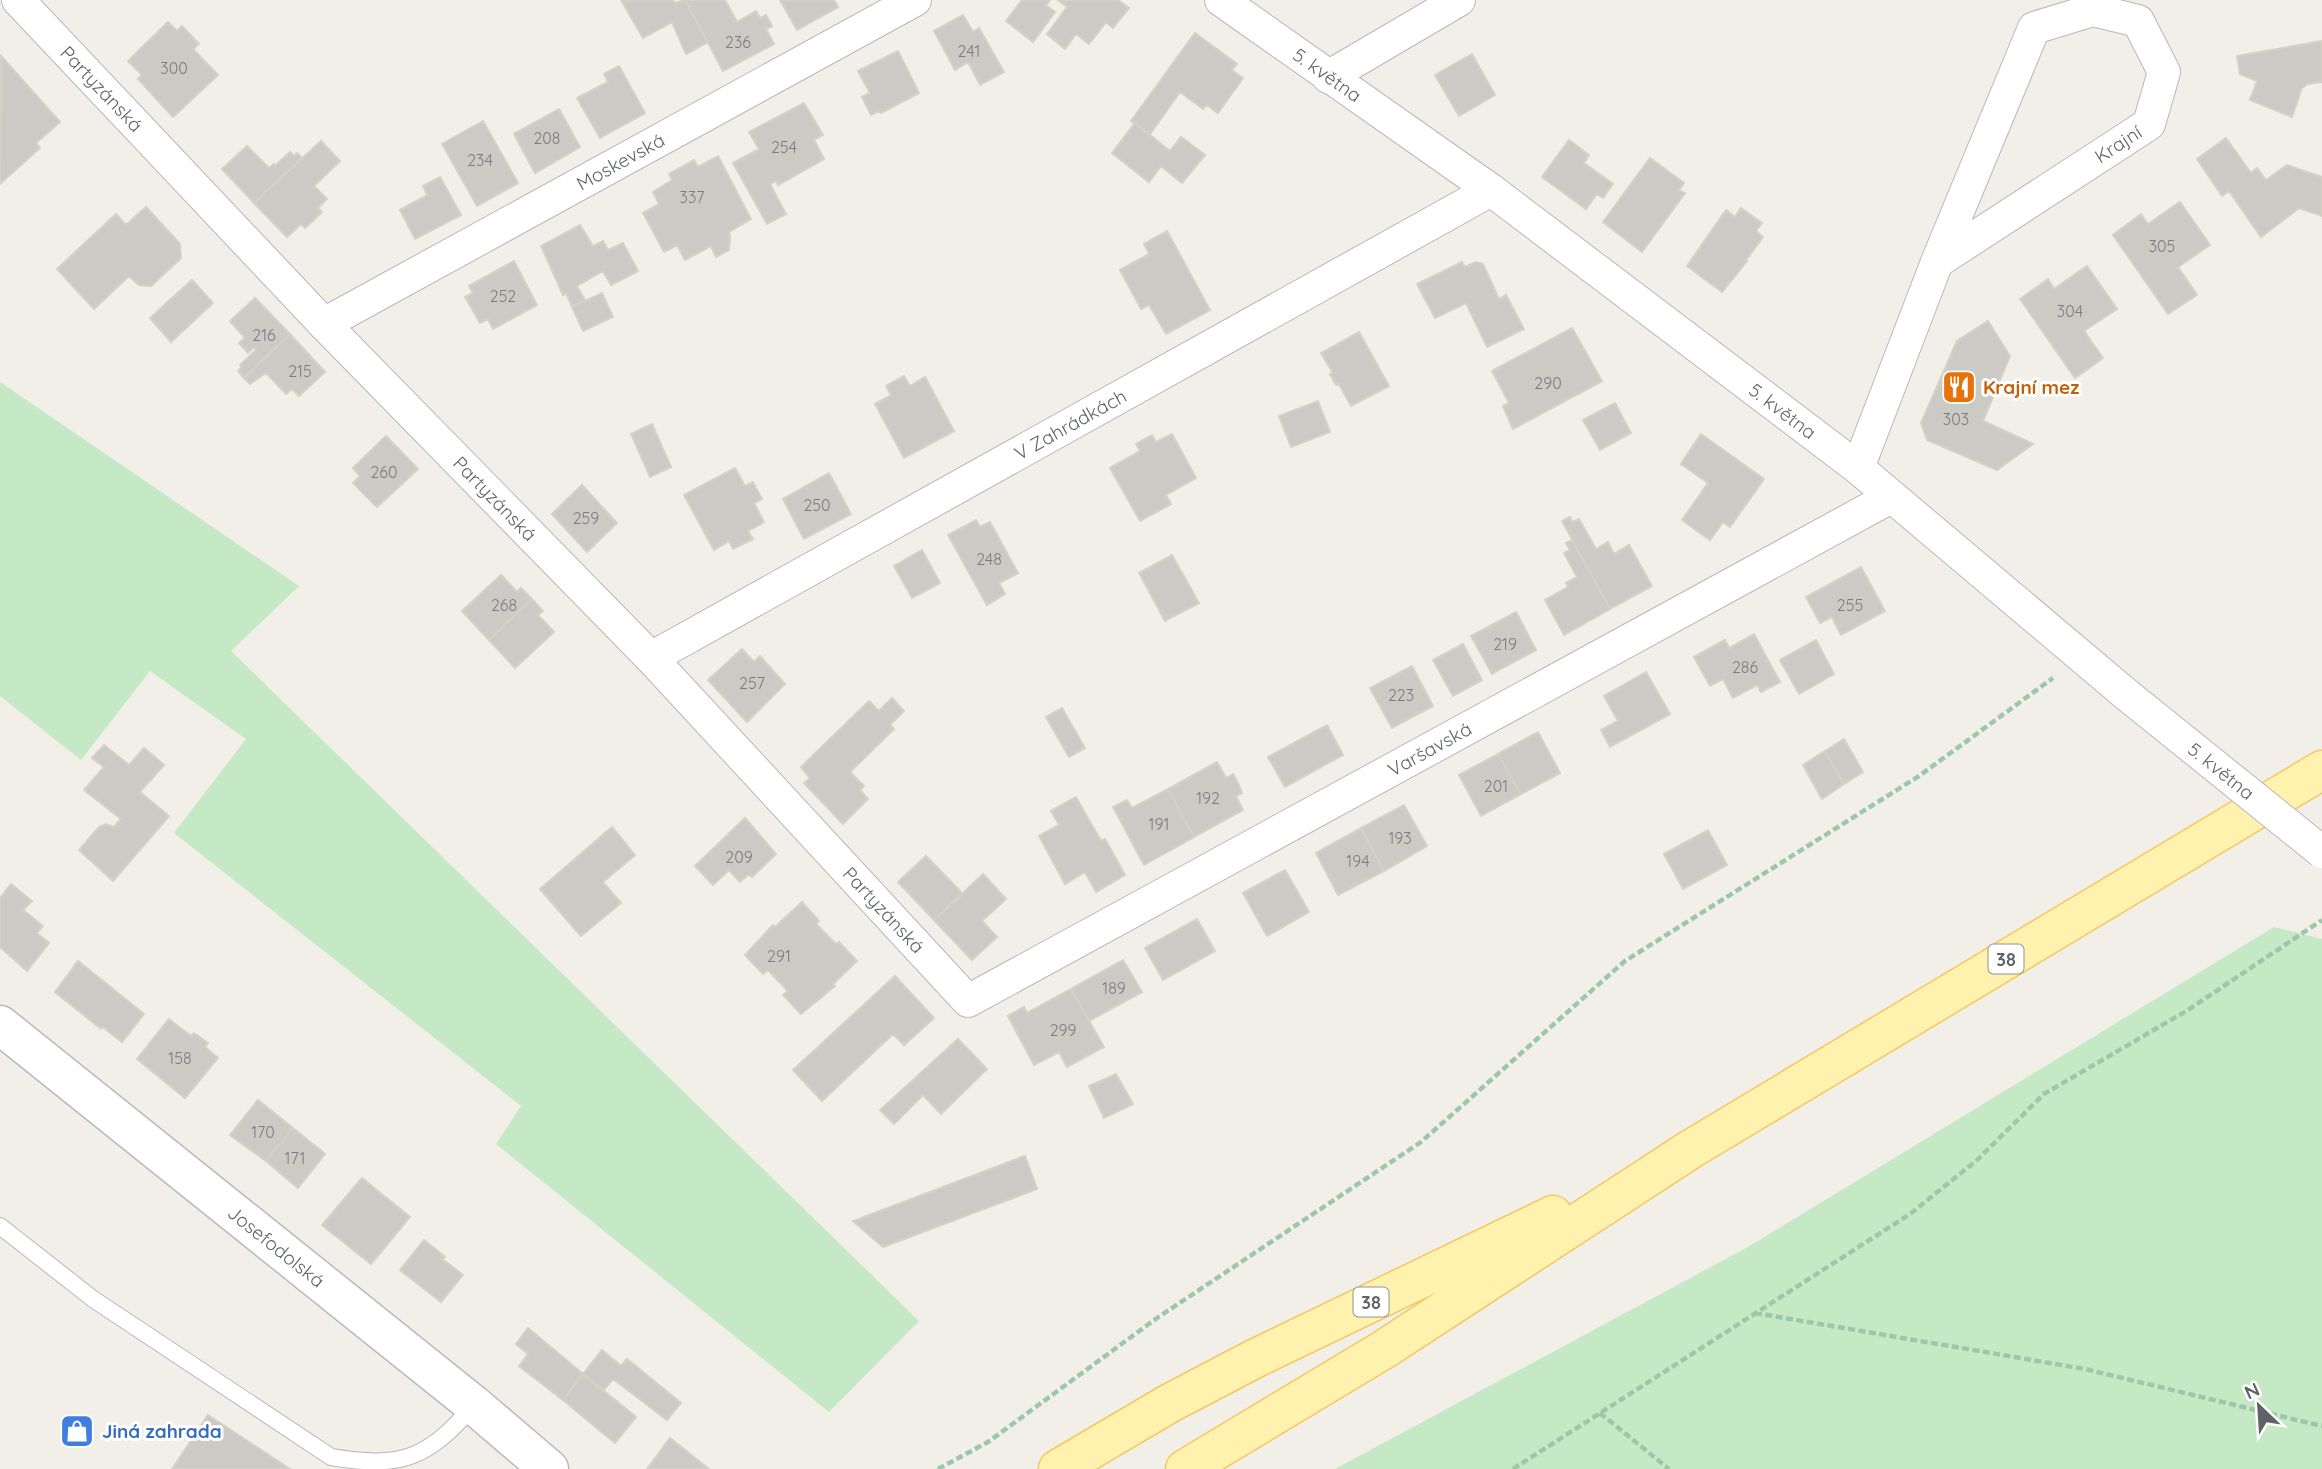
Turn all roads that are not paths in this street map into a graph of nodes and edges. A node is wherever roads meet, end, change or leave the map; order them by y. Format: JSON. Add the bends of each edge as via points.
{"nodes":[{"id":1,"x":18,"y":0,"type":"edge"},
{"id":2,"x":915,"y":0,"type":"edge"},
{"id":3,"x":1221,"y":0,"type":"edge"},
{"id":4,"x":1459,"y":0,"type":"edge"},
{"id":5,"x":1328,"y":77,"type":"junction"},
{"id":6,"x":1491,"y":190,"type":"junction"},
{"id":7,"x":1937,"y":262,"type":"junction"},
{"id":8,"x":324,"y":324,"type":"junction"},
{"id":9,"x":1857,"y":468,"type":"junction"},
{"id":10,"x":1891,"y":497,"type":"junction"},
{"id":11,"x":650,"y":659,"type":"junction"},
{"id":12,"x":2322,"y":770,"type":"edge"},
{"id":13,"x":2322,"y":852,"type":"edge"},
{"id":14,"x":968,"y":1000,"type":"joint"},
{"id":15,"x":0,"y":1025,"type":"edge"},
{"id":16,"x":1690,"y":1149,"type":"junction"},
{"id":17,"x":0,"y":1226,"type":"edge"},
{"id":18,"x":474,"y":1405,"type":"junction"},
{"id":19,"x":549,"y":1469,"type":"edge"},
{"id":20,"x":1058,"y":1469,"type":"edge"},
{"id":21,"x":1185,"y":1469,"type":"edge"}],
"edges":[{"from":1,"to":8,"type":"street","name":"Partyzánská"},
{"from":2,"to":8,"type":"street","name":"Moskevská"},
{"from":3,"to":5,"type":"street","name":"5. května"},
{"from":4,"to":5,"type":"street"},
{"from":5,"to":6,"type":"street","name":"5. května"},
{"from":6,"to":9,"type":"street","name":"5. května"},
{"from":6,"to":11,"type":"street","name":"V Zahrádkách"},
{"from":7,"to":7,"type":"street","name":"Krajní","via":[[2034,28],[2094,10],[2138,21],[2164,72],[2149,124]]},
{"from":7,"to":9,"type":"street","name":"Krajní"},
{"from":8,"to":11,"type":"street","name":"Partyzánská"},
{"from":9,"to":10,"type":"street","name":"5. května"},
{"from":10,"to":13,"type":"street","name":"5. května","bridge":true},
{"from":10,"to":14,"type":"street","name":"Varšavská"},
{"from":11,"to":14,"type":"street","name":"Partyzánská"},
{"from":12,"to":16,"type":"main road","number":"38"},
{"from":15,"to":18,"type":"main road","name":"Josefodolská"},
{"from":16,"to":20,"type":"main road","number":"38","via":[[1256,1358]]},
{"from":16,"to":21,"type":"main road","number":"38","via":[[1383,1350]]},
{"from":17,"to":18,"type":"lane","via":[[93,1299],[331,1457],[366,1465],[401,1463],[440,1443]]},
{"from":18,"to":19,"type":"main road","name":"Josefodolská"}]}
